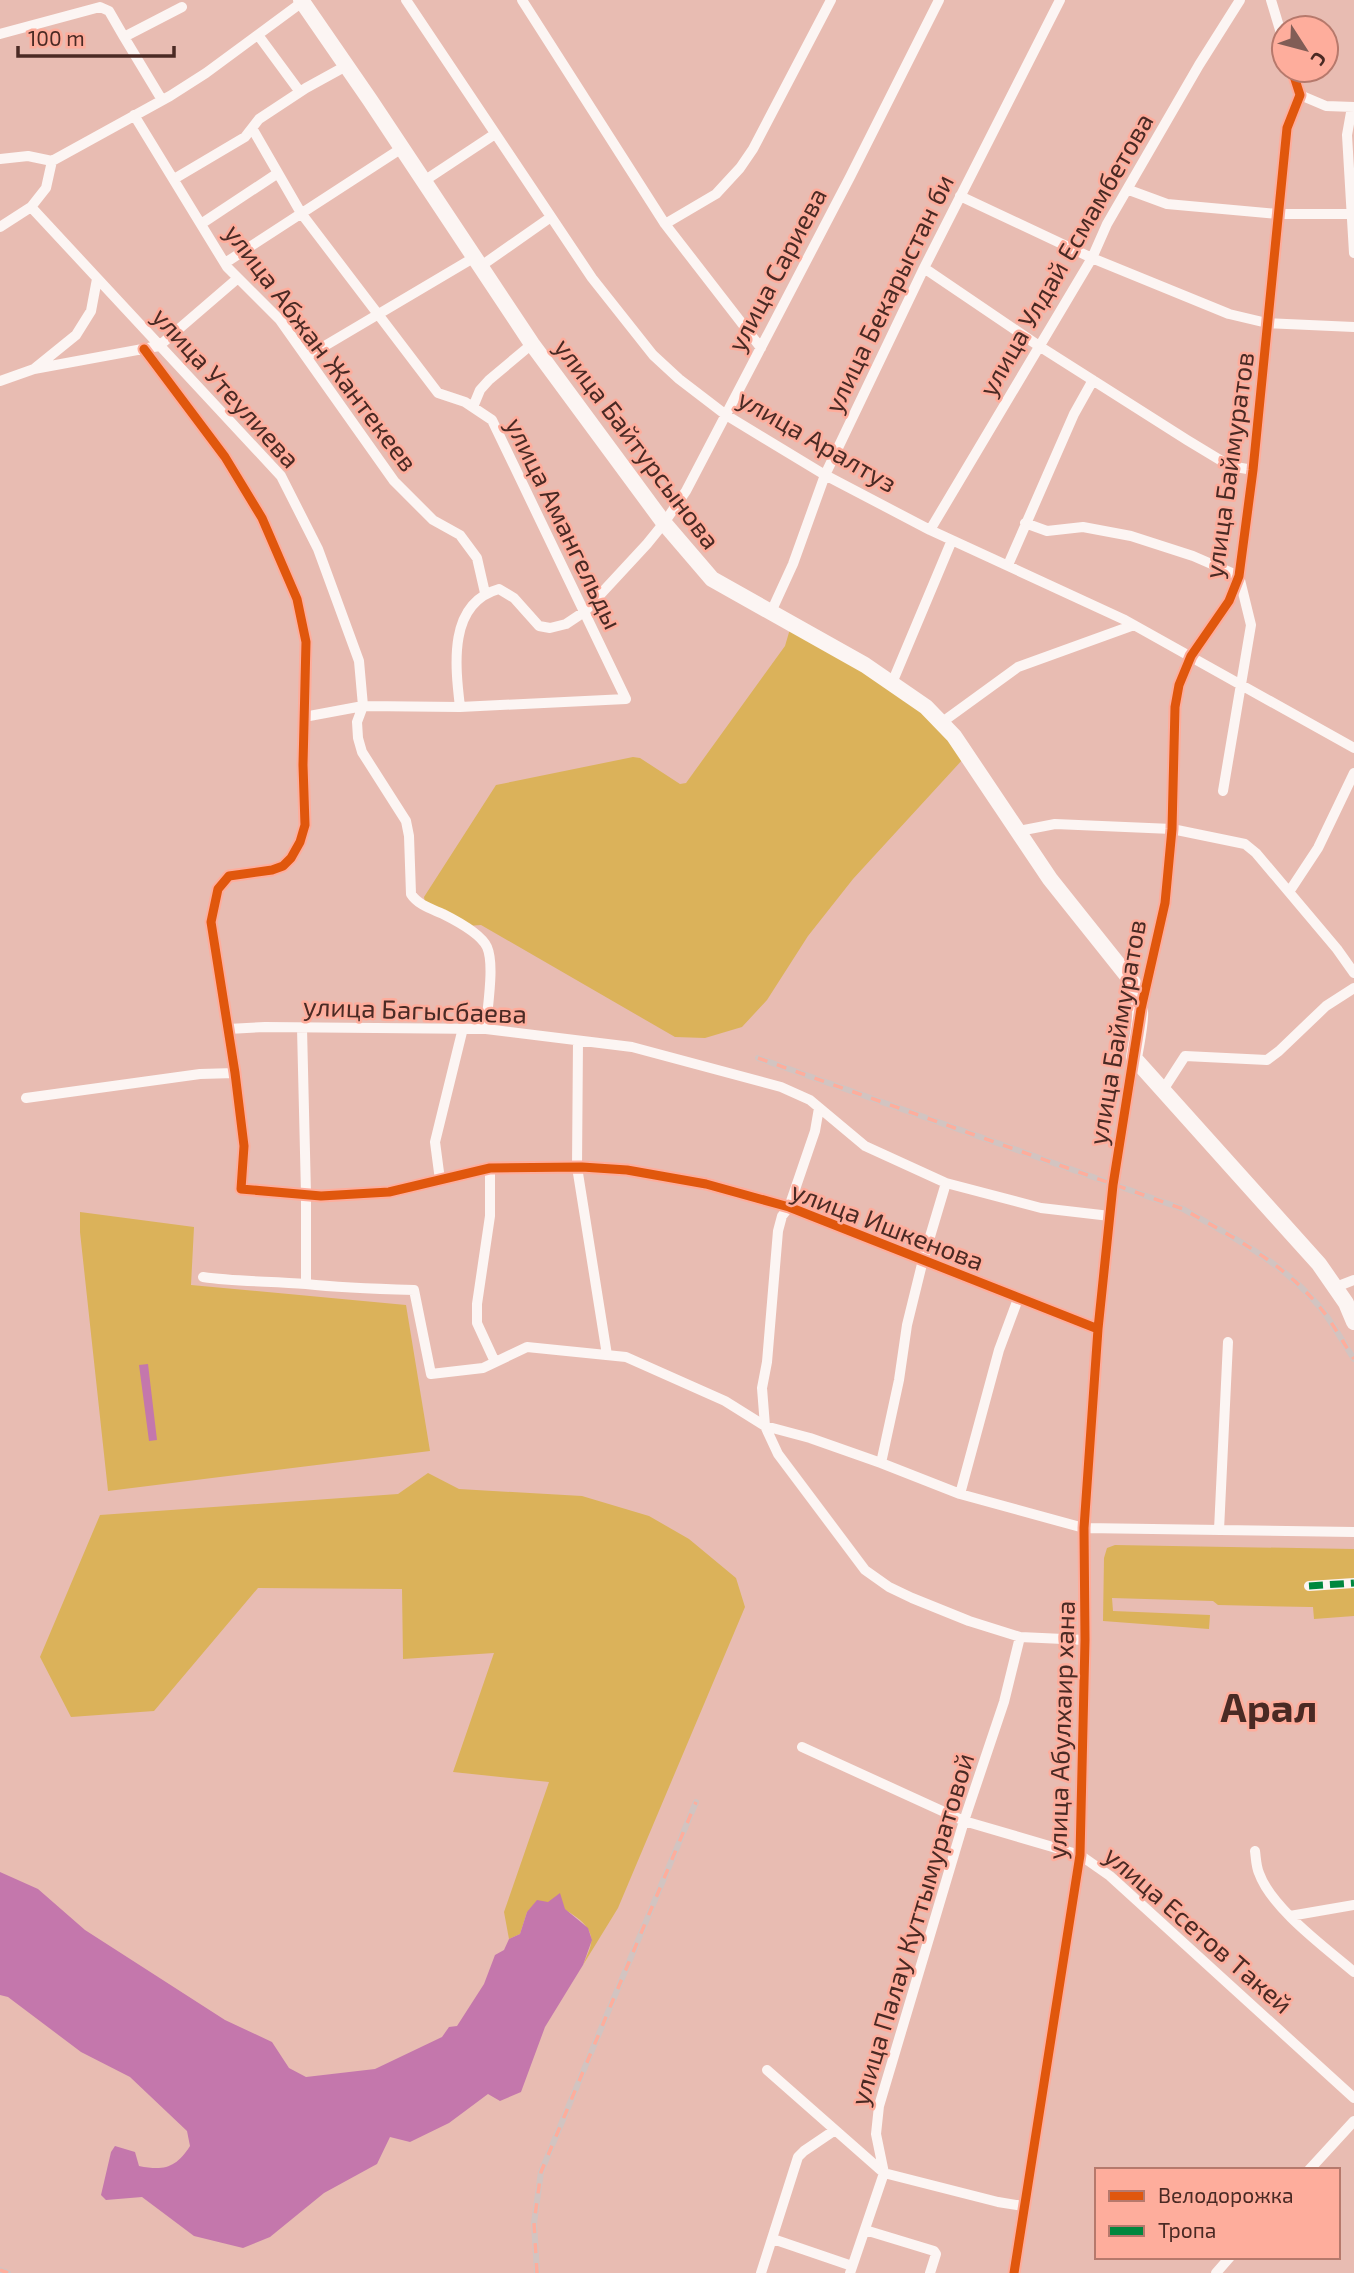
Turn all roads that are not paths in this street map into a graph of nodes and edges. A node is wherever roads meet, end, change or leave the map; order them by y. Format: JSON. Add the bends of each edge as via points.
{"nodes":[{"id":1,"x":406,"y":0,"type":"edge"},
{"id":2,"x":522,"y":0,"type":"edge"},
{"id":3,"x":831,"y":0,"type":"edge"},
{"id":4,"x":939,"y":0,"type":"edge"},
{"id":5,"x":1060,"y":0,"type":"edge"},
{"id":6,"x":1240,"y":0,"type":"edge"},
{"id":7,"x":303,"y":1,"type":"edge"},
{"id":8,"x":182,"y":7,"type":"dead end"},
{"id":9,"x":0,"y":34,"type":"edge"},
{"id":10,"x":258,"y":35,"type":"junction"},
{"id":11,"x":124,"y":37,"type":"junction"},
{"id":12,"x":346,"y":66,"type":"junction"},
{"id":13,"x":1296,"y":84,"type":"edge"},
{"id":14,"x":300,"y":92,"type":"junction"},
{"id":15,"x":1300,"y":95,"type":"junction"},
{"id":16,"x":162,"y":100,"type":"junction"},
{"id":17,"x":1353,"y":107,"type":"edge"},
{"id":18,"x":134,"y":115,"type":"junction"},
{"id":19,"x":252,"y":128,"type":"junction"},
{"id":20,"x":495,"y":134,"type":"junction"},
{"id":21,"x":402,"y":148,"type":"junction"},
{"id":22,"x":0,"y":159,"type":"edge"},
{"id":23,"x":52,"y":161,"type":"junction"},
{"id":24,"x":278,"y":173,"type":"junction"},
{"id":25,"x":174,"y":179,"type":"junction"},
{"id":26,"x":424,"y":180,"type":"junction"},
{"id":27,"x":1129,"y":190,"type":"junction"},
{"id":28,"x":960,"y":196,"type":"junction"},
{"id":29,"x":31,"y":207,"type":"junction"},
{"id":30,"x":301,"y":213,"type":"junction"},
{"id":31,"x":1278,"y":214,"type":"junction"},
{"id":32,"x":1353,"y":214,"type":"edge"},
{"id":33,"x":551,"y":217,"type":"junction"},
{"id":34,"x":201,"y":224,"type":"junction"},
{"id":35,"x":665,"y":224,"type":"junction"},
{"id":36,"x":0,"y":227,"type":"edge"},
{"id":37,"x":1354,"y":253,"type":"edge"},
{"id":38,"x":1092,"y":258,"type":"junction"},
{"id":39,"x":478,"y":262,"type":"junction"},
{"id":40,"x":225,"y":263,"type":"junction"},
{"id":41,"x":924,"y":268,"type":"junction"},
{"id":42,"x":237,"y":278,"type":"junction"},
{"id":43,"x":97,"y":279,"type":"junction"},
{"id":44,"x":379,"y":314,"type":"junction"},
{"id":45,"x":1267,"y":323,"type":"junction"},
{"id":46,"x":1354,"y":327,"type":"edge"},
{"id":47,"x":532,"y":344,"type":"junction"},
{"id":48,"x":159,"y":346,"type":"junction"},
{"id":49,"x":1039,"y":346,"type":"junction"},
{"id":50,"x":761,"y":348,"type":"junction"},
{"id":51,"x":144,"y":349,"type":"junction"},
{"id":52,"x":306,"y":357,"type":"junction"},
{"id":53,"x":34,"y":369,"type":"junction"},
{"id":54,"x":1093,"y":380,"type":"junction"},
{"id":55,"x":0,"y":381,"type":"edge"},
{"id":56,"x":473,"y":407,"type":"junction"},
{"id":57,"x":726,"y":415,"type":"junction"},
{"id":58,"x":1253,"y":470,"type":"junction"},
{"id":59,"x":825,"y":475,"type":"junction"},
{"id":60,"x":664,"y":523,"type":"junction"},
{"id":61,"x":1025,"y":523,"type":"junction"},
{"id":62,"x":930,"y":530,"type":"junction"},
{"id":63,"x":952,"y":540,"type":"junction"},
{"id":64,"x":1008,"y":565,"type":"junction"},
{"id":65,"x":1239,"y":576,"type":"junction"},
{"id":66,"x":485,"y":593,"type":"junction"},
{"id":67,"x":584,"y":612,"type":"junction"},
{"id":68,"x":771,"y":612,"type":"junction"},
{"id":69,"x":1134,"y":625,"type":"junction"},
{"id":70,"x":1191,"y":656,"type":"junction"},
{"id":71,"x":892,"y":683,"type":"junction"},
{"id":72,"x":1241,"y":684,"type":"junction"},
{"id":73,"x":363,"y":706,"type":"junction"},
{"id":74,"x":460,"y":707,"type":"junction"},
{"id":75,"x":304,"y":717,"type":"junction"},
{"id":76,"x":941,"y":723,"type":"junction"},
{"id":77,"x":1354,"y":748,"type":"edge"},
{"id":78,"x":1354,"y":773,"type":"edge"},
{"id":79,"x":1223,"y":791,"type":"dead end"},
{"id":80,"x":1172,"y":829,"type":"junction"},
{"id":81,"x":1019,"y":831,"type":"junction"},
{"id":82,"x":1289,"y":892,"type":"junction"},
{"id":83,"x":1354,"y":973,"type":"edge"},
{"id":84,"x":1354,"y":988,"type":"edge"},
{"id":85,"x":1141,"y":1009,"type":"junction"},
{"id":86,"x":302,"y":1028,"type":"junction"},
{"id":87,"x":463,"y":1028,"type":"junction"},
{"id":88,"x":228,"y":1029,"type":"junction"},
{"id":89,"x":486,"y":1029,"type":"junction"},
{"id":90,"x":579,"y":1041,"type":"junction"},
{"id":91,"x":1134,"y":1058,"type":"junction"},
{"id":92,"x":235,"y":1073,"type":"junction"},
{"id":93,"x":1163,"y":1090,"type":"junction"},
{"id":94,"x":26,"y":1098,"type":"dead end"},
{"id":95,"x":819,"y":1108,"type":"junction"},
{"id":96,"x":577,"y":1167,"type":"junction"},
{"id":97,"x":490,"y":1168,"type":"junction"},
{"id":98,"x":440,"y":1180,"type":"junction"},
{"id":99,"x":947,"y":1183,"type":"junction"},
{"id":100,"x":1113,"y":1185,"type":"joint"},
{"id":101,"x":306,"y":1194,"type":"junction"},
{"id":102,"x":789,"y":1207,"type":"junction"},
{"id":103,"x":1110,"y":1216,"type":"junction"},
{"id":104,"x":923,"y":1260,"type":"junction"},
{"id":105,"x":203,"y":1277,"type":"dead end"},
{"id":106,"x":1354,"y":1280,"type":"edge"},
{"id":107,"x":306,"y":1284,"type":"junction"},
{"id":108,"x":1336,"y":1287,"type":"junction"},
{"id":109,"x":1018,"y":1299,"type":"junction"},
{"id":110,"x":1354,"y":1322,"type":"edge"},
{"id":111,"x":1098,"y":1329,"type":"junction"},
{"id":112,"x":1228,"y":1342,"type":"dead end"},
{"id":113,"x":607,"y":1355,"type":"junction"},
{"id":114,"x":495,"y":1362,"type":"junction"},
{"id":115,"x":765,"y":1426,"type":"junction"},
{"id":116,"x":881,"y":1463,"type":"junction"},
{"id":117,"x":960,"y":1494,"type":"junction"},
{"id":118,"x":1084,"y":1528,"type":"junction"},
{"id":119,"x":1219,"y":1530,"type":"junction"},
{"id":120,"x":1354,"y":1532,"type":"edge"},
{"id":121,"x":1354,"y":1583,"type":"edge"},
{"id":122,"x":1309,"y":1586,"type":"dead end"},
{"id":123,"x":1020,"y":1637,"type":"junction"},
{"id":124,"x":1085,"y":1640,"type":"junction"},
{"id":125,"x":802,"y":1747,"type":"dead end"},
{"id":126,"x":964,"y":1821,"type":"junction"},
{"id":127,"x":1255,"y":1851,"type":"dead end"},
{"id":128,"x":1080,"y":1855,"type":"junction"},
{"id":129,"x":1354,"y":1905,"type":"edge"},
{"id":130,"x":1290,"y":1916,"type":"junction"},
{"id":131,"x":1354,"y":1972,"type":"edge"},
{"id":132,"x":767,"y":2070,"type":"dead end"},
{"id":133,"x":1354,"y":2098,"type":"edge"},
{"id":134,"x":1354,"y":2121,"type":"edge"},
{"id":135,"x":835,"y":2130,"type":"junction"},
{"id":136,"x":1311,"y":2168,"type":"edge"},
{"id":137,"x":884,"y":2173,"type":"junction"},
{"id":138,"x":1023,"y":2206,"type":"junction"},
{"id":139,"x":865,"y":2230,"type":"junction"},
{"id":140,"x":773,"y":2239,"type":"junction"},
{"id":141,"x":1228,"y":2259,"type":"edge"},
{"id":142,"x":851,"y":2270,"type":"edge"},
{"id":143,"x":761,"y":2273,"type":"edge"},
{"id":144,"x":930,"y":2273,"type":"edge"},
{"id":145,"x":1014,"y":2273,"type":"edge"},
{"id":146,"x":1216,"y":2273,"type":"edge"}],
"edges":[{"from":1,"to":20,"type":"street","name":"улица Аралтуз"},
{"from":2,"to":35,"type":"street","name":"улица Аралтуз"},
{"from":3,"to":35,"type":"street","via":[[740,168],[716,194]]},
{"from":4,"to":50,"type":"street","name":"улица Сариева"},
{"from":5,"to":28,"type":"street","name":"улица Бекарыстан би"},
{"from":6,"to":27,"type":"street","name":"улица Улдай Есмамбетова"},
{"from":7,"to":10,"type":"street"},
{"from":7,"to":12,"type":"street","name":"улица Байтурсынова"},
{"from":8,"to":11,"type":"street"},
{"from":9,"to":11,"type":"street","via":[[100,7],[108,10]]},
{"from":10,"to":14,"type":"street"},
{"from":10,"to":16,"type":"street"},
{"from":11,"to":16,"type":"street"},
{"from":12,"to":14,"type":"street"},
{"from":12,"to":21,"type":"street","name":"улица Байтурсынова"},
{"from":13,"to":15,"type":"street"},
{"from":14,"to":19,"type":"street"},
{"from":15,"to":17,"type":"street","via":[[1326,106]]},
{"from":15,"to":31,"type":"street","name":"улица Баймуратов","via":[[1287,128]]},
{"from":16,"to":18,"type":"street"},
{"from":17,"to":32,"type":"street","via":[[1347,135]]},
{"from":18,"to":23,"type":"street"},
{"from":18,"to":25,"type":"street","name":"улица Абжан Жантекеев"},
{"from":19,"to":24,"type":"street"},
{"from":19,"to":25,"type":"street"},
{"from":20,"to":26,"type":"street"},
{"from":20,"to":33,"type":"street","name":"улица Аралтуз"},
{"from":21,"to":26,"type":"street","name":"улица Байтурсынова"},
{"from":21,"to":30,"type":"street"},
{"from":22,"to":23,"type":"street","via":[[28,156]]},
{"from":23,"to":29,"type":"street","via":[[46,188]]},
{"from":24,"to":30,"type":"street"},
{"from":24,"to":34,"type":"street"},
{"from":25,"to":34,"type":"street","name":"улица Абжан Жантекеев"},
{"from":26,"to":39,"type":"street","name":"улица Байтурсынова"},
{"from":27,"to":31,"type":"street","via":[[1167,204]]},
{"from":27,"to":38,"type":"street","name":"улица Улдай Есмамбетова","via":[[1107,223]]},
{"from":28,"to":38,"type":"street"},
{"from":28,"to":41,"type":"street","name":"улица Бекарыстан би"},
{"from":29,"to":36,"type":"street"},
{"from":29,"to":43,"type":"street","name":"улица Утеулиева"},
{"from":30,"to":40,"type":"street"},
{"from":30,"to":44,"type":"street"},
{"from":31,"to":32,"type":"street"},
{"from":31,"to":45,"type":"street","name":"улица Баймуратов"},
{"from":32,"to":37,"type":"street"},
{"from":33,"to":39,"type":"street"},
{"from":33,"to":57,"type":"street","name":"улица Аралтуз","via":[[653,355]]},
{"from":34,"to":40,"type":"street","name":"улица Абжан Жантекеев"},
{"from":35,"to":50,"type":"street","name":"улица Аралтуз"},
{"from":38,"to":45,"type":"street","via":[[1229,314]]},
{"from":38,"to":49,"type":"street","name":"улица Улдай Есмамбетова"},
{"from":39,"to":44,"type":"street"},
{"from":39,"to":47,"type":"street","name":"улица Байтурсынова"},
{"from":40,"to":42,"type":"street","name":"улица Абжан Жантекеев"},
{"from":41,"to":49,"type":"street"},
{"from":41,"to":59,"type":"street","name":"улица Бекарыстан би"},
{"from":42,"to":48,"type":"street"},
{"from":42,"to":52,"type":"street","name":"улица Абжан Жантекеев","via":[[280,320]]},
{"from":43,"to":48,"type":"street","name":"улица Утеулиева"},
{"from":43,"to":53,"type":"street","via":[[91,311],[76,335]]},
{"from":44,"to":52,"type":"street"},
{"from":44,"to":56,"type":"street","name":"улица Амангельды","via":[[438,393]]},
{"from":45,"to":46,"type":"street"},
{"from":45,"to":58,"type":"street","name":"улица Баймуратов"},
{"from":47,"to":56,"type":"street","via":[[489,380]]},
{"from":47,"to":60,"type":"street","name":"улица Байтурсынова"},
{"from":48,"to":51,"type":"street"},
{"from":48,"to":73,"type":"street","name":"улица Утеулиева","via":[[281,476],[318,549],[359,661]]},
{"from":49,"to":54,"type":"street"},
{"from":49,"to":62,"type":"street","name":"улица Улдай Есмамбетова"},
{"from":50,"to":57,"type":"street","name":"улица Сариева"},
{"from":51,"to":53,"type":"street"},
{"from":51,"to":75,"type":"street","via":[[225,457],[267,529],[297,599],[306,642]]},
{"from":52,"to":66,"type":"street","name":"улица Абжан Жантекеев","via":[[394,481],[433,520],[466,542],[477,558]]},
{"from":53,"to":55,"type":"street"},
{"from":54,"to":58,"type":"street","via":[[1230,466]]},
{"from":54,"to":61,"type":"street"},
{"from":56,"to":67,"type":"street","name":"улица Амангельды","via":[[492,420]]},
{"from":57,"to":59,"type":"street","name":"улица Аралтуз"},
{"from":57,"to":60,"type":"street","name":"улица Сариева","via":[[687,491]]},
{"from":58,"to":65,"type":"street","name":"улица Баймуратов"},
{"from":59,"to":62,"type":"street","name":"улица Аралтуз"},
{"from":59,"to":68,"type":"street","name":"улица Бекарыстан би"},
{"from":60,"to":67,"type":"street","name":"улица Сариева"},
{"from":60,"to":68,"type":"street","name":"улица Байтурсынова","via":[[712,579]]},
{"from":61,"to":64,"type":"street"},
{"from":61,"to":65,"type":"street","via":[[1047,531],[1083,527],[1131,536]]},
{"from":62,"to":63,"type":"street","name":"улица Аралтуз"},
{"from":63,"to":64,"type":"street","name":"улица Аралтуз"},
{"from":63,"to":71,"type":"street"},
{"from":64,"to":69,"type":"street","name":"улица Аралтуз"},
{"from":65,"to":70,"type":"street","name":"улица Баймуратов"},
{"from":65,"to":72,"type":"street","via":[[1251,625]]},
{"from":66,"to":67,"type":"street","via":[[499,589],[538,626],[566,624]]},
{"from":66,"to":74,"type":"street","via":[[470,605],[461,629],[455,664]]},
{"from":67,"to":74,"type":"street","name":"улица Амангельды","via":[[625,698]]},
{"from":68,"to":71,"type":"street","name":"улица Байтурсынова"},
{"from":69,"to":70,"type":"street","name":"улица Аралтуз"},
{"from":69,"to":76,"type":"street","via":[[1018,667]]},
{"from":70,"to":72,"type":"street","name":"улица Аралтуз"},
{"from":70,"to":80,"type":"street","name":"улица Баймуратов","via":[[1175,707]]},
{"from":71,"to":76,"type":"street","name":"улица Байтурсынова"},
{"from":72,"to":77,"type":"street","name":"улица Аралтуз"},
{"from":72,"to":79,"type":"street"},
{"from":73,"to":74,"type":"street"},
{"from":73,"to":75,"type":"street"},
{"from":73,"to":89,"type":"street","name":"улица Утеулиева","via":[[357,722],[362,752],[406,821],[411,894],[459,922],[486,946],[490,966]]},
{"from":75,"to":88,"type":"street","via":[[305,825],[300,842],[283,866],[229,876],[216,896],[211,922]]},
{"from":76,"to":81,"type":"street","name":"улица Байтурсынова"},
{"from":78,"to":82,"type":"street","via":[[1318,848]]},
{"from":80,"to":81,"type":"street","via":[[1055,824]]},
{"from":80,"to":82,"type":"street","via":[[1245,844]]},
{"from":80,"to":85,"type":"street","name":"улица Баймуратов","via":[[1165,903]]},
{"from":81,"to":85,"type":"street","name":"улица Байтурсынова","via":[[1062,895],[1133,983]]},
{"from":82,"to":83,"type":"street"},
{"from":84,"to":93,"type":"street","via":[[1326,1006],[1266,1060],[1185,1056]]},
{"from":85,"to":91,"type":"street","name":"улица Баймуратов"},
{"from":86,"to":87,"type":"street","name":"улица Багысбаева"},
{"from":86,"to":88,"type":"street","name":"улица Багысбаева"},
{"from":86,"to":101,"type":"street"},
{"from":87,"to":89,"type":"street","name":"улица Багысбаева"},
{"from":87,"to":98,"type":"street","via":[[435,1142]]},
{"from":88,"to":92,"type":"street"},
{"from":89,"to":90,"type":"street","name":"улица Багысбаева"},
{"from":90,"to":95,"type":"street","name":"улица Багысбаева","via":[[632,1047],[781,1087]]},
{"from":90,"to":96,"type":"street"},
{"from":91,"to":93,"type":"street"},
{"from":91,"to":100,"type":"street","name":"улица Баймуратов"},
{"from":92,"to":94,"type":"street"},
{"from":92,"to":101,"type":"street","name":"улица Ишкенова","via":[[244,1146],[242,1189]]},
{"from":93,"to":108,"type":"street"},
{"from":95,"to":99,"type":"street","name":"улица Багысбаева","via":[[865,1146]]},
{"from":95,"to":102,"type":"street","via":[[816,1131]]},
{"from":96,"to":97,"type":"street","name":"улица Ишкенова"},
{"from":96,"to":102,"type":"street","name":"улица Ишкенова","via":[[627,1170],[706,1184]]},
{"from":96,"to":113,"type":"street"},
{"from":97,"to":98,"type":"street","name":"улица Ишкенова"},
{"from":97,"to":114,"type":"street","via":[[490,1216],[477,1323]]},
{"from":98,"to":101,"type":"street","name":"улица Ишкенова","via":[[389,1192]]},
{"from":99,"to":103,"type":"street","name":"улица Багысбаева","via":[[1041,1208]]},
{"from":99,"to":104,"type":"street"},
{"from":100,"to":103,"type":"street","name":"улица Абулхаир хана"},
{"from":101,"to":107,"type":"street"},
{"from":102,"to":104,"type":"street","name":"улица Ишкенова"},
{"from":102,"to":115,"type":"street","via":[[778,1231],[762,1388]]},
{"from":103,"to":111,"type":"street","name":"улица Абулхаир хана"},
{"from":104,"to":109,"type":"street","name":"улица Ишкенова"},
{"from":104,"to":116,"type":"street"},
{"from":105,"to":107,"type":"street"},
{"from":106,"to":108,"type":"street"},
{"from":107,"to":114,"type":"street","via":[[414,1290],[431,1374],[483,1368]]},
{"from":108,"to":110,"type":"street"},
{"from":109,"to":111,"type":"street","name":"улица Ишкенова"},
{"from":109,"to":117,"type":"street","via":[[999,1350]]},
{"from":111,"to":118,"type":"street","name":"улица Абулхаир хана"},
{"from":112,"to":119,"type":"street"},
{"from":113,"to":114,"type":"street","via":[[527,1347]]},
{"from":113,"to":115,"type":"street","via":[[638,1362],[724,1401]]},
{"from":115,"to":116,"type":"street"},
{"from":115,"to":123,"type":"street","via":[[778,1454],[865,1570],[912,1598]]},
{"from":116,"to":117,"type":"street"},
{"from":117,"to":118,"type":"street"},
{"from":118,"to":119,"type":"street"},
{"from":118,"to":124,"type":"street","name":"улица Абулхаир хана"},
{"from":119,"to":120,"type":"street"},
{"from":121,"to":122,"type":"street"},
{"from":123,"to":124,"type":"street"},
{"from":123,"to":126,"type":"street","name":"улица Палау Куттымуратовой","via":[[1004,1702]]},
{"from":124,"to":128,"type":"street","name":"улица Абулхаир хана"},
{"from":125,"to":126,"type":"street","name":"улица Есетов Такей"},
{"from":126,"to":128,"type":"street","name":"улица Есетов Такей"},
{"from":126,"to":137,"type":"street","name":"улица Палау Куттымуратовой","via":[[879,2106],[876,2134]]},
{"from":127,"to":130,"type":"street","via":[[1268,1891]]},
{"from":128,"to":133,"type":"street","name":"улица Есетов Такей","via":[[1110,1876]]},
{"from":128,"to":138,"type":"street","name":"улица Абулхаир хана"},
{"from":129,"to":130,"type":"street"},
{"from":130,"to":131,"type":"street"},
{"from":132,"to":135,"type":"street"},
{"from":134,"to":136,"type":"street"},
{"from":135,"to":137,"type":"street"},
{"from":135,"to":140,"type":"street","name":"улица Палау Куттымуратовой","via":[[798,2158]]},
{"from":137,"to":138,"type":"street"},
{"from":137,"to":139,"type":"street"},
{"from":138,"to":145,"type":"street","name":"улица Абулхаир хана"},
{"from":139,"to":142,"type":"street"},
{"from":139,"to":144,"type":"street","via":[[934,2251]]},
{"from":140,"to":142,"type":"street"},
{"from":140,"to":143,"type":"street","name":"улица Палау Куттымуратовой"},
{"from":141,"to":146,"type":"street"}]}
